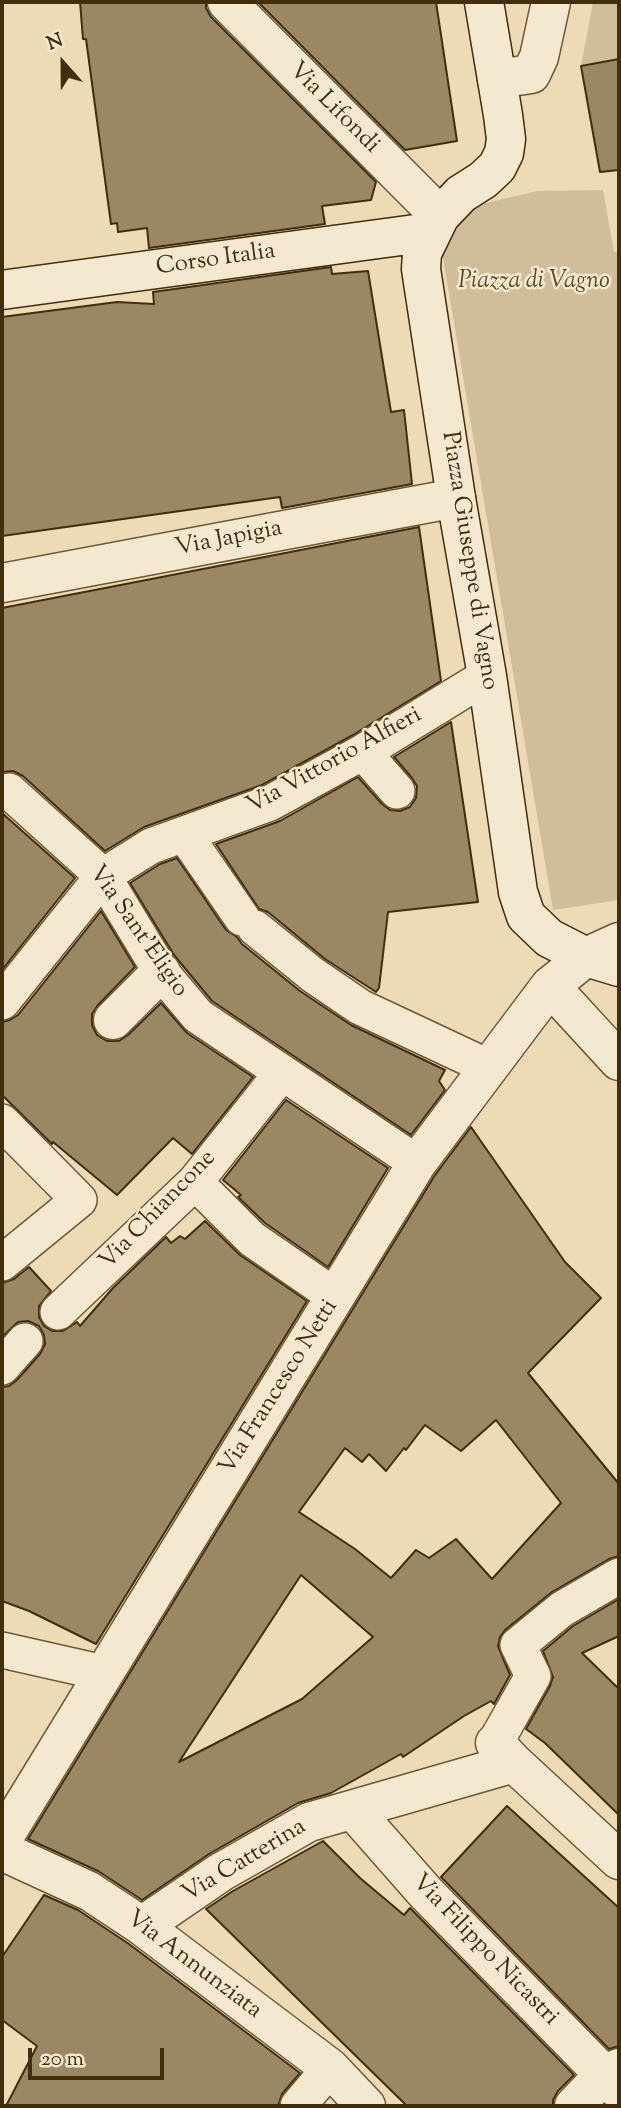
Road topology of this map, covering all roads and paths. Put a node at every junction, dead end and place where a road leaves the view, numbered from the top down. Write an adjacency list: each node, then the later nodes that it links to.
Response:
1 (227, 2): 5 (street, Via Lifondi)
2 (484, 2): 4 (street)
3 (551, 2): 4 (street)
4 (497, 79): 5 (street)
5 (435, 224): 6 (street, Corso Italia); 7 (street, Piazza Giuseppe di Vagno)
6 (2, 290)
7 (456, 498): 8 (street, Via Japigia); 9 (street, Piazza Giuseppe di Vagno)
8 (2, 583)
9 (487, 676): 10 (street, Via Vittorio Alfieri); 15 (street, Piazza Giuseppe di Vagno)
10 (363, 752): 11 (street); 13 (street, Via Vittorio Alfieri)
11 (397, 791)
12 (2, 793): 14 (street, Via Sant'Eligio)
13 (185, 835): 14 (street, Via Vittorio Alfieri); 21 (street)
14 (103, 876): 16 (street, Via Sant'Eligio); 18 (street, Via Vittorio Alfieri)
15 (608, 955): 17 (street, Via Francesco Netti)
16 (161, 972): 19 (street); 22 (street, Via Sant'Eligio)
17 (550, 986): 20 (street); 21 (street, Via Francesco Netti)
18 (2, 1002)
19 (113, 1020)
20 (619, 1061)
21 (488, 1067): 24 (street, Via Francesco Netti)
22 (281, 1073): 24 (street, Via Sant'Eligio); 25 (street, Via Chiancone)
23 (2, 1122): 26 (street)
24 (417, 1163): 27 (street, Via Francesco Netti)
25 (195, 1182): 27 (street); 28 (street, Via Chiancone)
26 (2, 1263)
27 (337, 1297): 33 (street, Via Francesco Netti)
28 (58, 1312)
29 (25, 1342): 30 (street)
30 (2, 1367)
31 (619, 1576): 34 (street)
32 (2, 1650): 33 (street)
33 (104, 1673): 36 (street, Via Francesco Netti)
34 (504, 1753): 35 (street, Via Catterina); 38 (street)
35 (353, 1810): 39 (street, Via Catterina); 41 (street, Via Filippo Nicastri)
36 (2, 1840)
37 (2, 1851): 39 (street, Via Annunziata)
38 (619, 1860)
39 (142, 1926): 40 (street, Via Annunziata)
40 (330, 2068): 42 (street); 43 (street, Via Annunziata)
41 (614, 2077): 44 (street)
42 (298, 2106)
43 (366, 2106)
44 (574, 2106)

